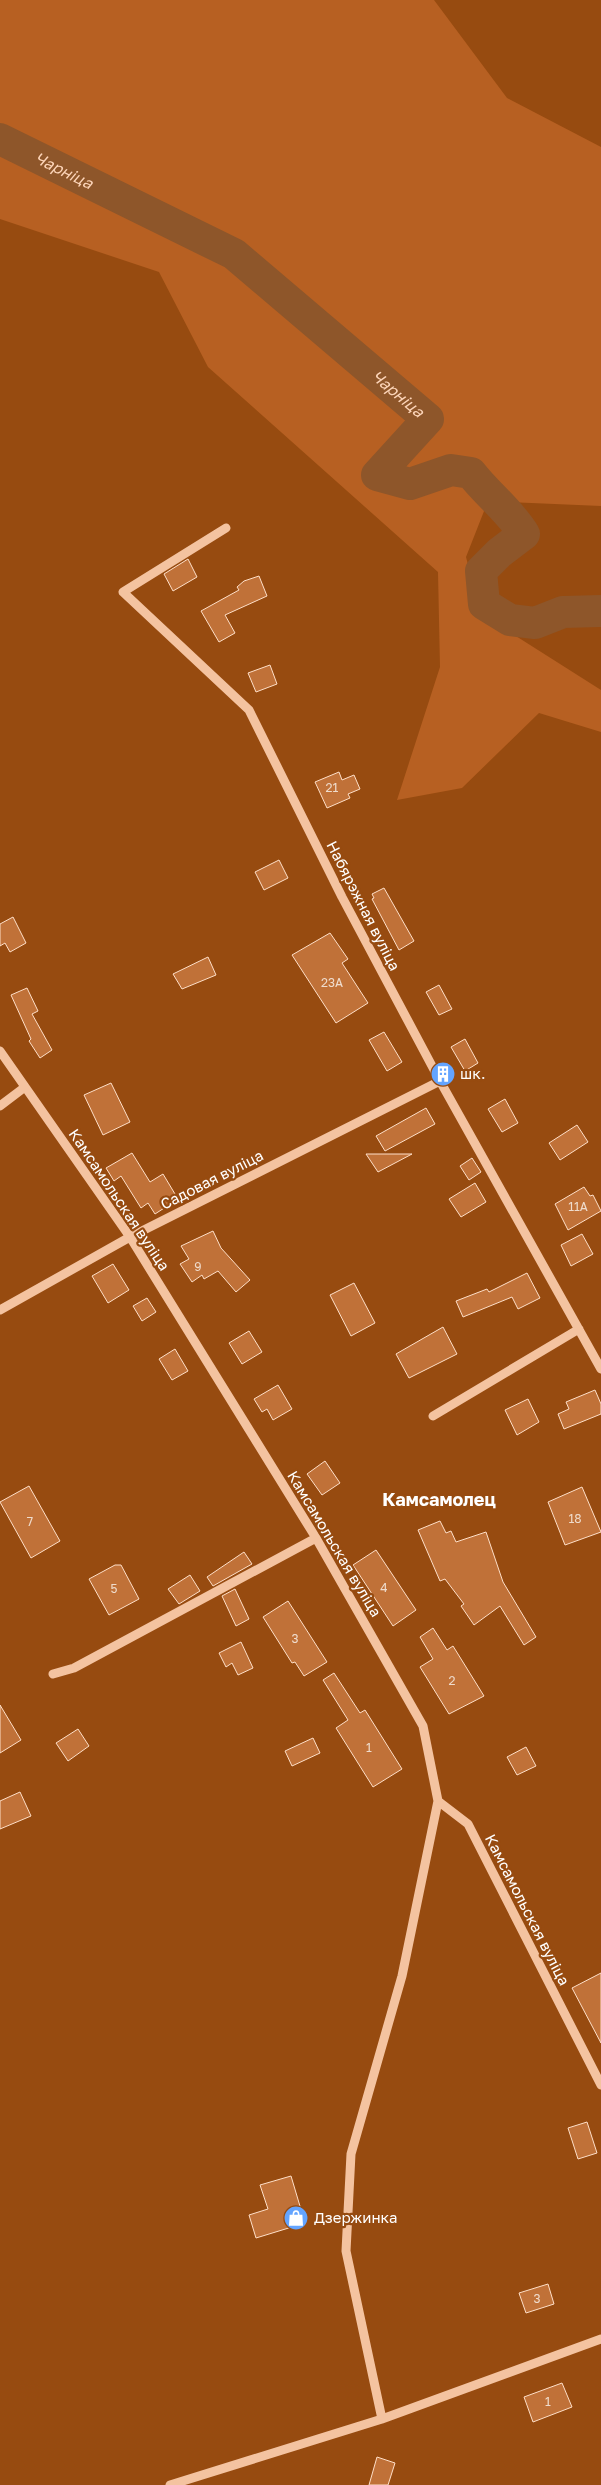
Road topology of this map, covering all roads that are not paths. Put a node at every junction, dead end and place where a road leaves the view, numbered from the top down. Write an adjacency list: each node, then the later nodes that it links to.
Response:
1 (226, 528): 3 (street, Набярэжная вуліца)
2 (0, 1051): 4 (street, Камсамольская вуліца)
3 (440, 1081): 6 (street, Садовая вуліца); 8 (street, Набярэжная вуліца)
4 (25, 1086): 5 (street); 6 (street, Камсамольская вуліца)
5 (0, 1106)
6 (130, 1237): 7 (street, Садовая вуліца); 11 (street, Камсамольская вуліца)
7 (0, 1310)
8 (579, 1330): 9 (street, Набярэжная вуліца); 10 (street)
9 (601, 1369)
10 (433, 1416)
11 (316, 1538): 12 (street); 13 (street, Камсамольская вуліца)
12 (53, 1674)
13 (438, 1801): 14 (street, Камсамольская вуліца); 16 (street)
14 (601, 2084)
15 (601, 2339): 16 (street)
16 (382, 2419): 17 (street)
17 (170, 2485)

